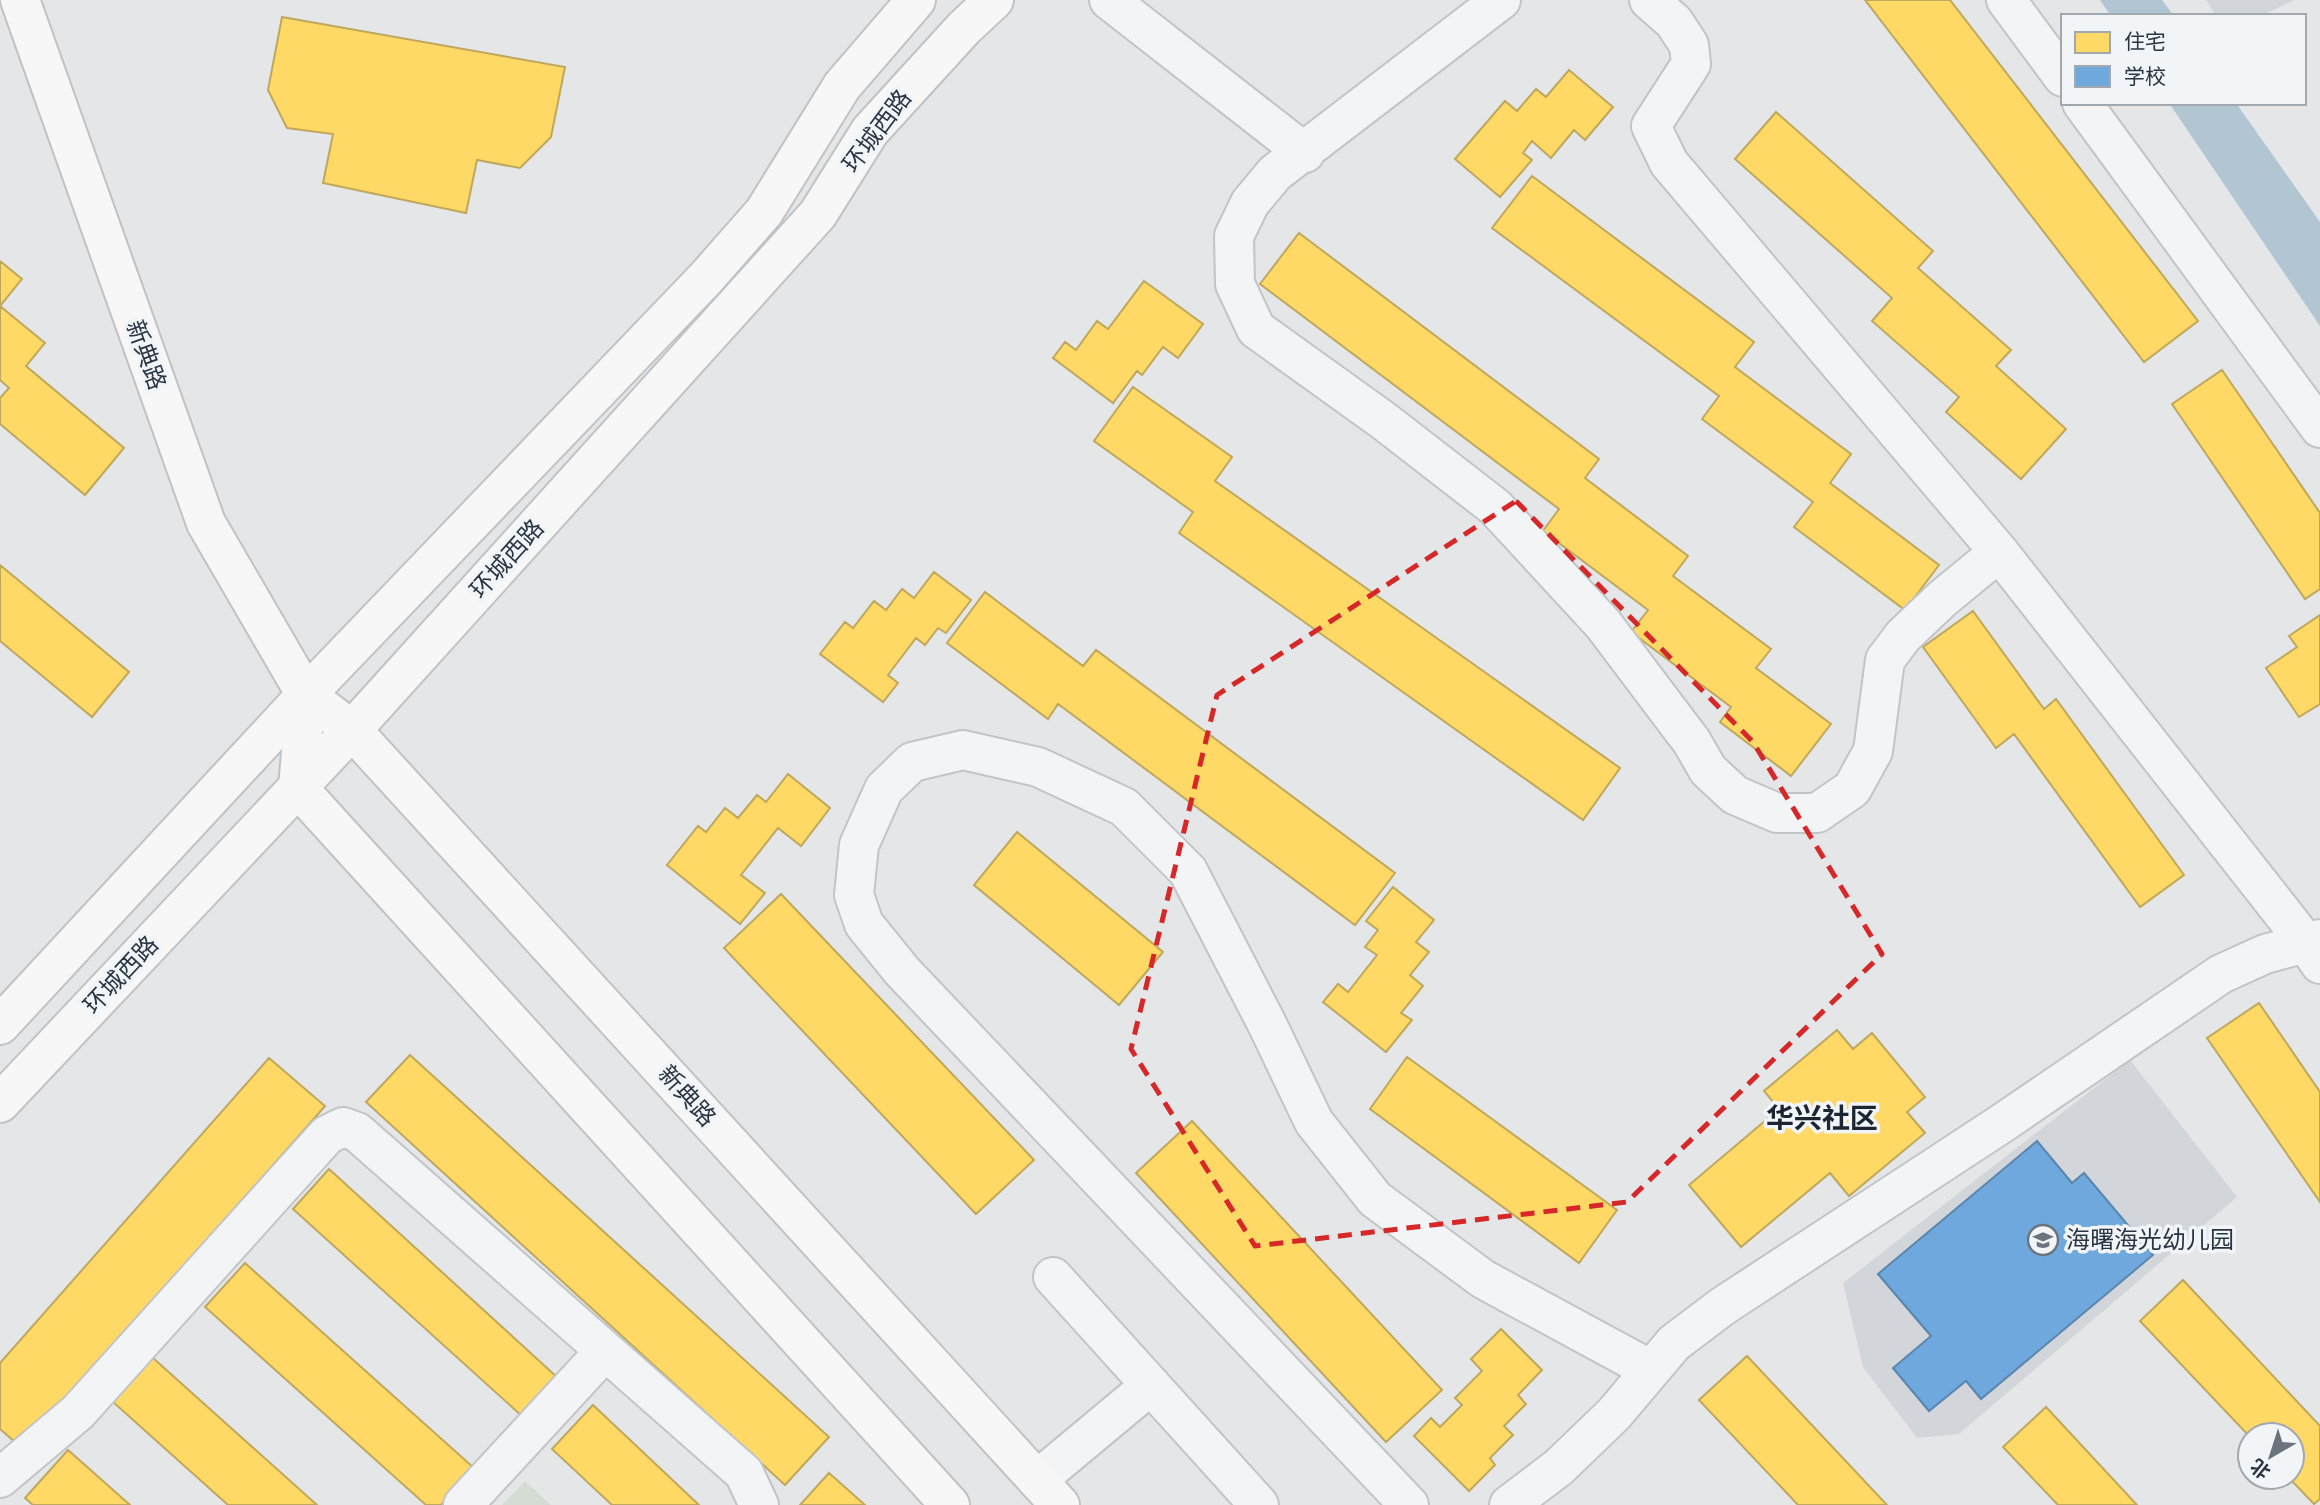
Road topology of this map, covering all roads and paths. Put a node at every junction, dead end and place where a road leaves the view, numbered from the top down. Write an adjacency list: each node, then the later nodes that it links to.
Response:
1 (20, 0): 13 (main road, 新典路)
2 (916, 0): 13 (main road, 环城西路)
3 (994, 0): 14 (main road, 环城西路)
4 (1109, 0): 10 (lane)
5 (1501, 0): 10 (lane)
6 (1649, 0): 12 (lane)
7 (2006, 0): 8 (lane)
8 (2061, 74)
9 (2083, 105): 11 (lane)
10 (1305, 153): 12 (lane)
11 (2320, 428)
12 (1998, 552): 16 (lane)
13 (306, 695): 14 (main road, 新典路); 15 (main road); 17 (main road, 环城西路)
14 (352, 730): 15 (main road, 环城西路); 24 (main road, 新典路)
15 (298, 788): 18 (main road, 环城西路); 27 (main road)
16 (2315, 949): 21 (lane)
17 (0, 1025)
18 (0, 1103)
19 (1054, 1277): 22 (lane)
20 (605, 1351): 23 (lane); 25 (lane); 26 (lane)
21 (1651, 1370): 29 (lane); 30 (lane)
22 (1151, 1385): 24 (lane); 28 (lane)
23 (0, 1478)
24 (1048, 1492)
25 (463, 1505)
26 (759, 1505)
27 (950, 1505)
28 (1259, 1505)
29 (1409, 1505)
30 (1509, 1505)

